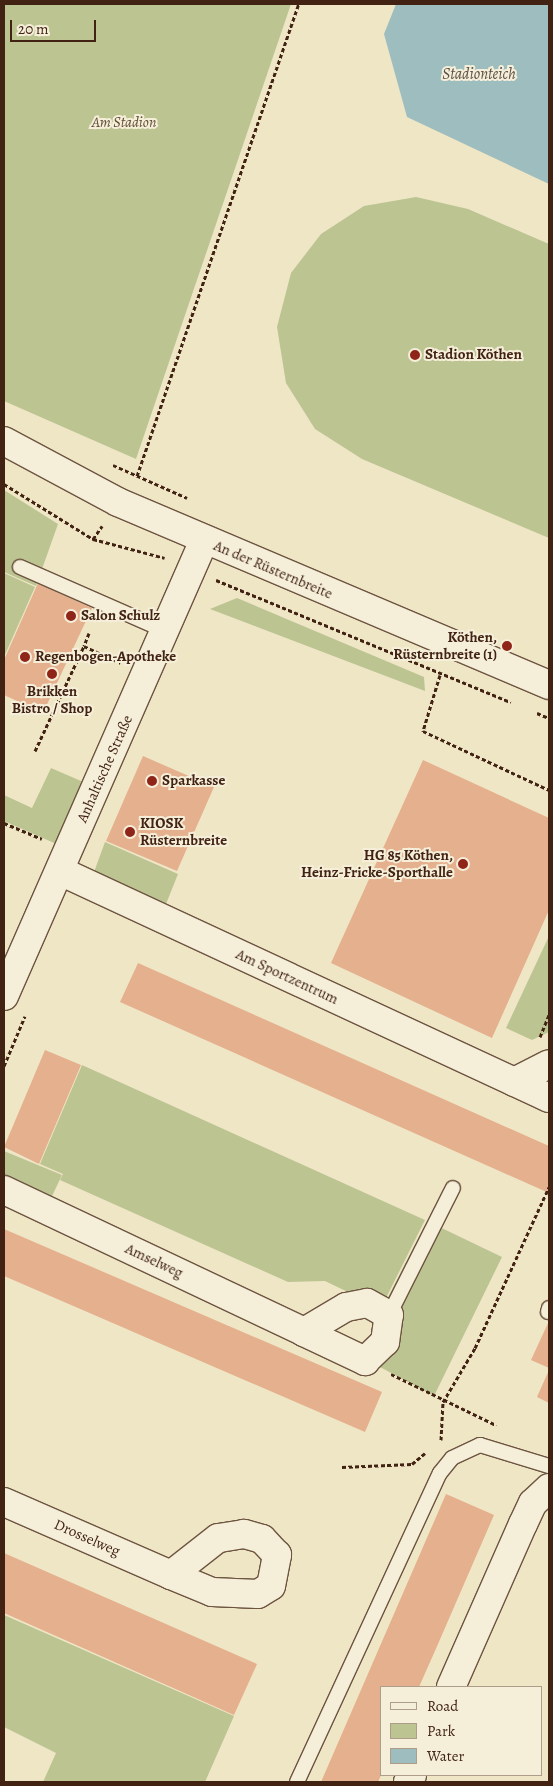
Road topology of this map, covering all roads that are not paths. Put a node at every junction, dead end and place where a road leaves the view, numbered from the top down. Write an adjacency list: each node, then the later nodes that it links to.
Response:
1 (4, 441): 2 (street, An der Rüsternbreite)
2 (204, 541): 4 (street, Anhaltische Straße); 5 (street, An der Rüsternbreite)
3 (20, 567): 4 (lane)
4 (166, 631): 6 (street, Anhaltische Straße)
5 (549, 685)
6 (60, 871): 7 (street, Anhaltische Straße); 9 (street, Am Sportzentrum)
7 (4, 996)
8 (549, 1064): 9 (street)
9 (514, 1082): 10 (street, Am Sportzentrum)
10 (549, 1098)
11 (453, 1188): 13 (lane)
12 (4, 1190): 14 (street, Amselweg)
13 (389, 1315): 14 (street); 14 (street, Amselweg)
14 (304, 1332)
15 (549, 1466): 20 (lane)
16 (549, 1488): 19 (street)
17 (4, 1502): 18 (street, Drosselweg)
18 (171, 1575)
19 (451, 1686)
20 (297, 1782)

